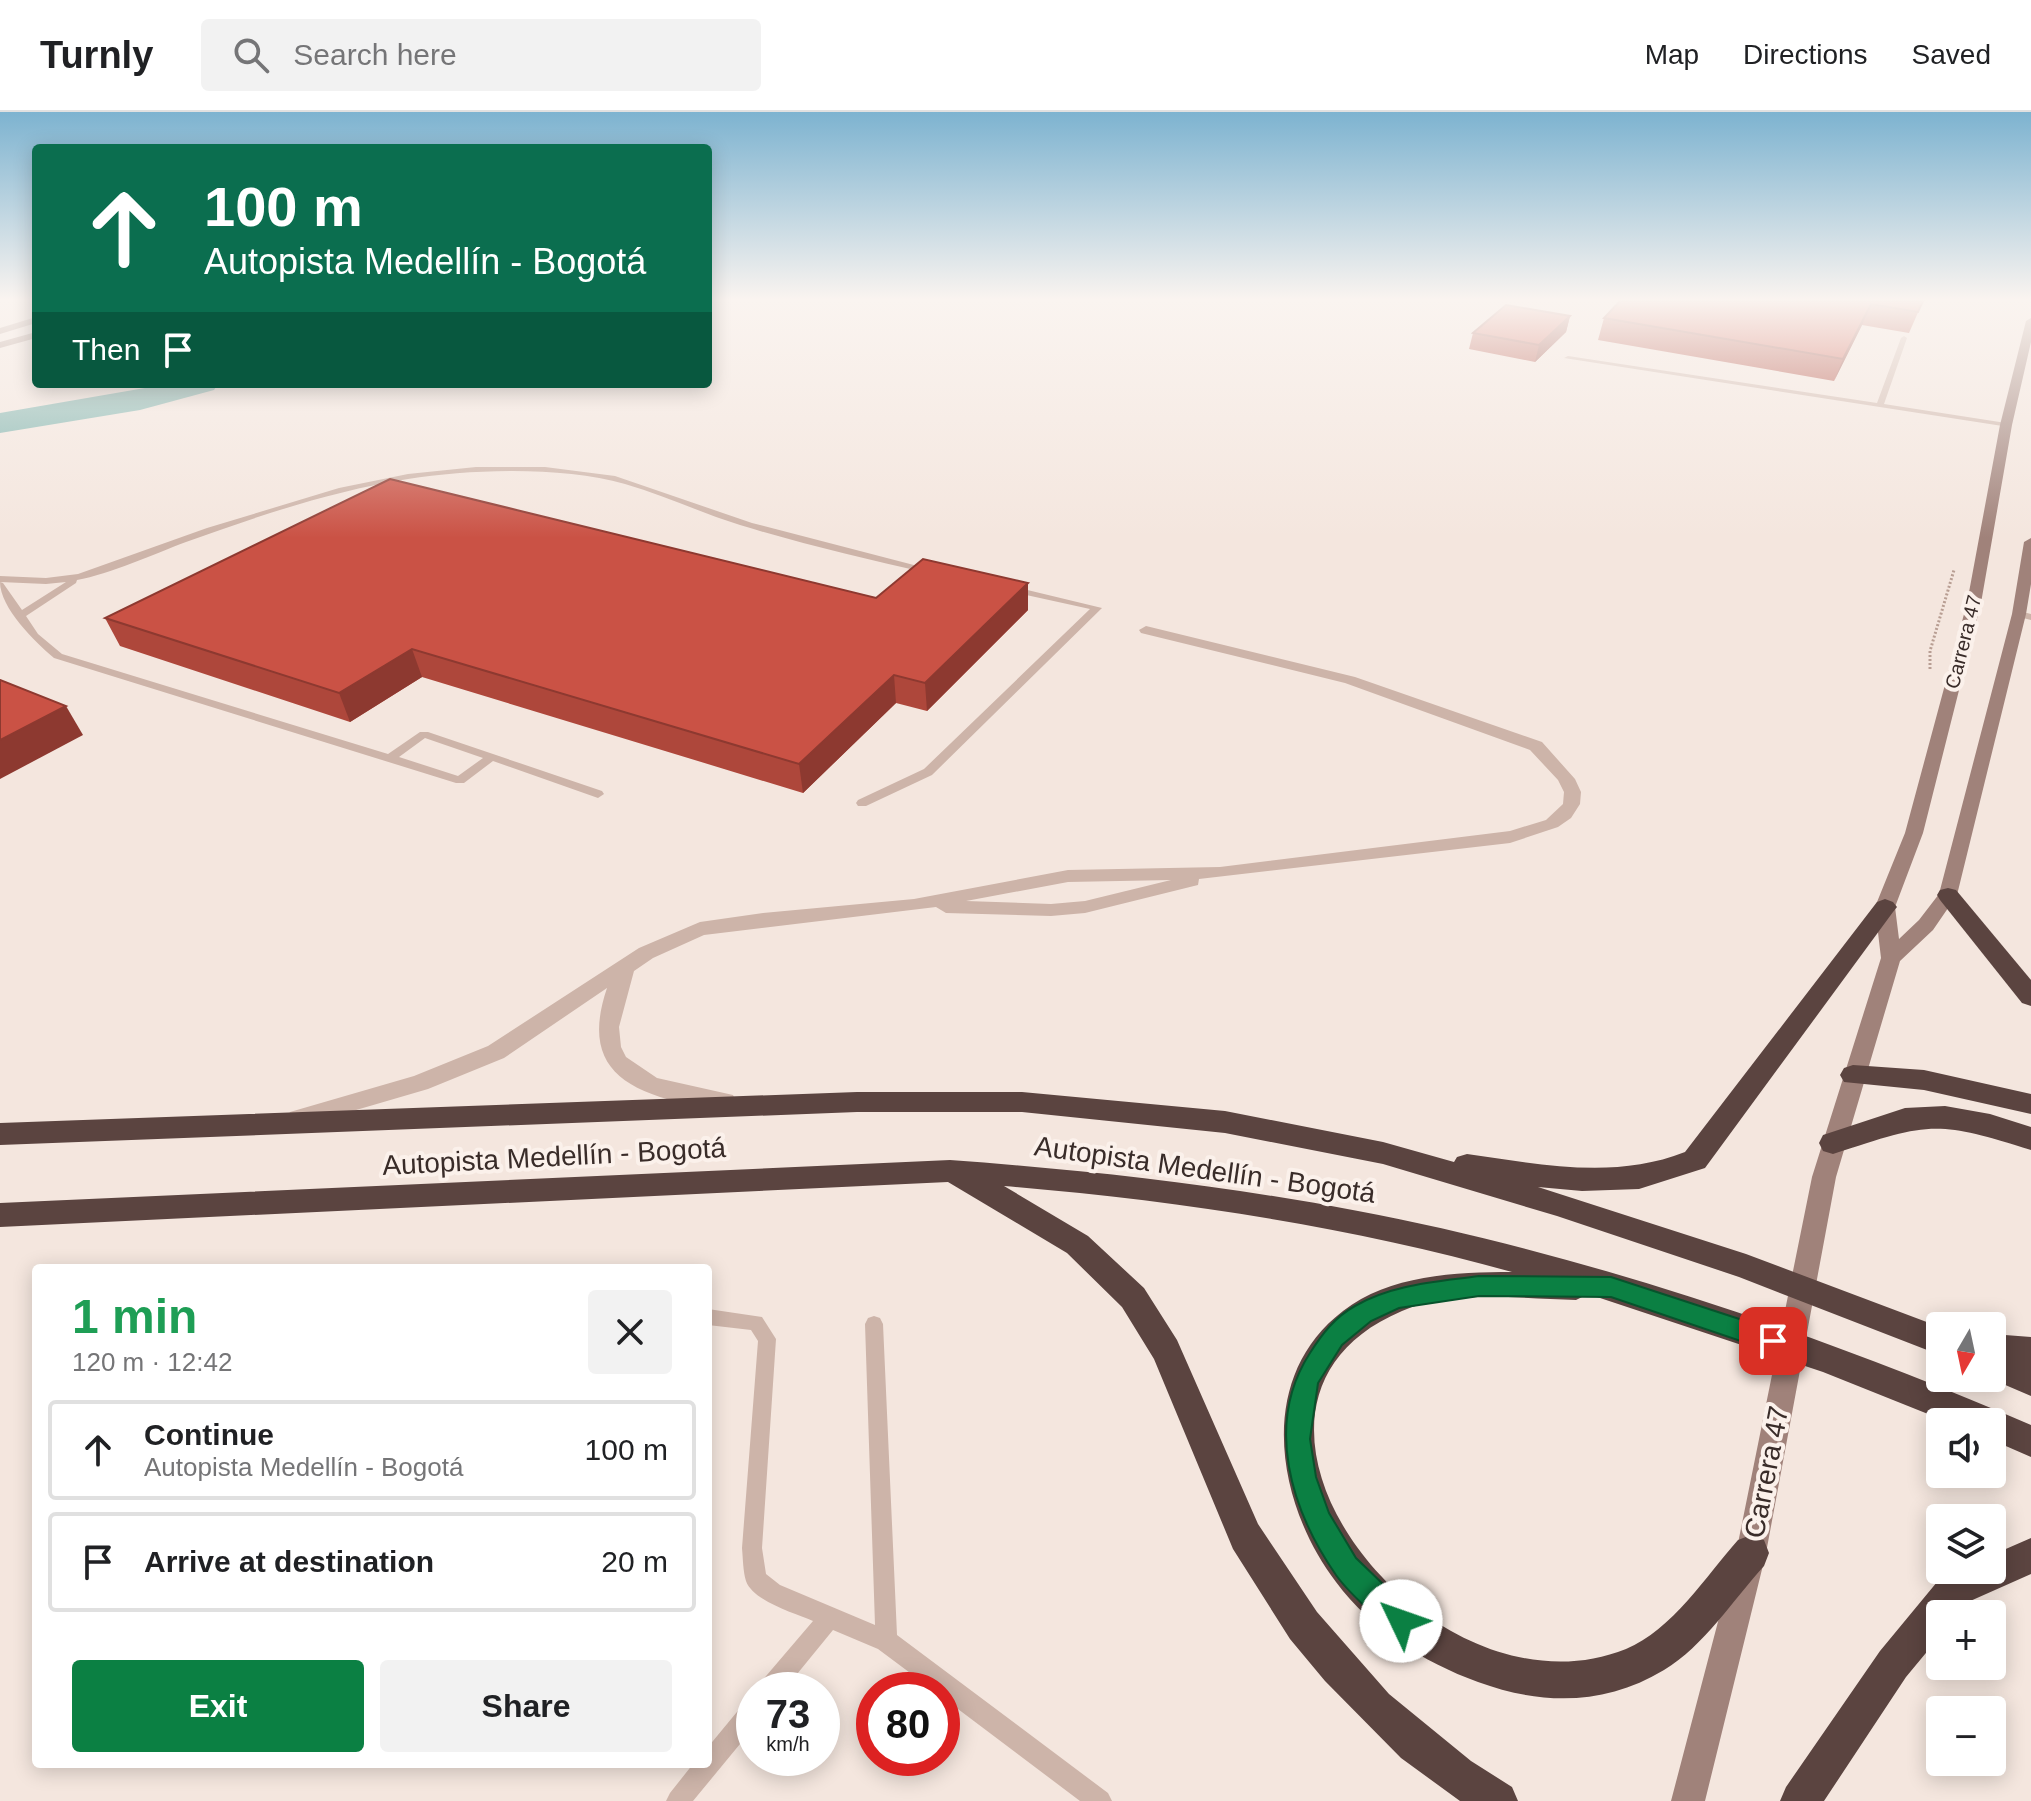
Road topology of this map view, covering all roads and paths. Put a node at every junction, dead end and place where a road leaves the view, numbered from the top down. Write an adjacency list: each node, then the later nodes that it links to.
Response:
1 (1706, 380): 4 (lane)
2 (1889, 380): 5 (lane)
3 (2017, 380): 6 (street, Carrera 47)
4 (1777, 391): 5 (lane); 6 (lane)
5 (1880, 405): 6 (lane)
6 (2005, 430): 22 (street, Carrera 47)
7 (2031, 542): 12 (street, Carrera 47)
8 (942, 573): 9 (lane)
9 (80, 577): 10 (lane); 13 (lane)
10 (0, 582): 13 (lane)
11 (1004, 587): 18 (lane)
12 (2025, 615): 20 (street, Carrera 47)
13 (20, 616): 16 (lane)
14 (1146, 630): 19 (street)
15 (492, 757): 16 (lane); 16 (lane); 17 (lane)
16 (389, 759)
17 (598, 794)
18 (862, 803)
19 (1220, 873): 21 (street); 21 (street)
20 (1948, 895): 23 (street, Carrera 47); 25 (highway)
21 (914, 905): 24 (street)
22 (1885, 907): 23 (street, Carrera 47); 33 (highway)
23 (1891, 958): 26 (street, Carrera 47)
24 (625, 967): 28 (street); 29 (street)
25 (2026, 986)
26 (1853, 1075): 27 (highway); 32 (street, Carrera 47)
27 (2031, 1104)
28 (760, 1106): 29 (highway, Autopista Medellín - Bogotá); 33 (highway, Autopista Medellín - Bogotá)
29 (275, 1125): 30 (highway, Autopista Medellín - Bogotá)
30 (0, 1134)
31 (2031, 1139): 32 (highway)
32 (1833, 1143): 47 (street, Carrera 47)
33 (1383, 1153): 39 (highway, Autopista Medellín - Bogotá)
34 (950, 1171): 35 (highway, Autopista Medellín - Bogotá); 36 (highway, Autopista Medellín - Bogotá); 57 (highway)
35 (0, 1215)
36 (1611, 1287): 44 (highway, Autopista Medellín - Bogotá); 47 (highway)
37 (712, 1318): 49 (lane)
38 (874, 1324): 50 (lane)
39 (1926, 1336)
40 (2006, 1349): 41 (highway)
41 (2031, 1351)
42 (2006, 1370): 43 (highway)
43 (2031, 1381)
44 (1952, 1408)
45 (2006, 1430): 46 (highway, Autopista Medellín - Bogotá)
46 (2031, 1441)
47 (1751, 1553): 58 (street, Carrera 47)
48 (2031, 1556): 59 (highway)
49 (830, 1617): 50 (lane); 51 (lane)
50 (886, 1641): 56 (lane)
51 (784, 1672)
52 (736, 1731): 53 (lane)
53 (712, 1760)
54 (705, 1768): 55 (lane)
55 (678, 1801)
56 (1100, 1801)
57 (1498, 1801)
58 (1688, 1801)
59 (1800, 1801)

